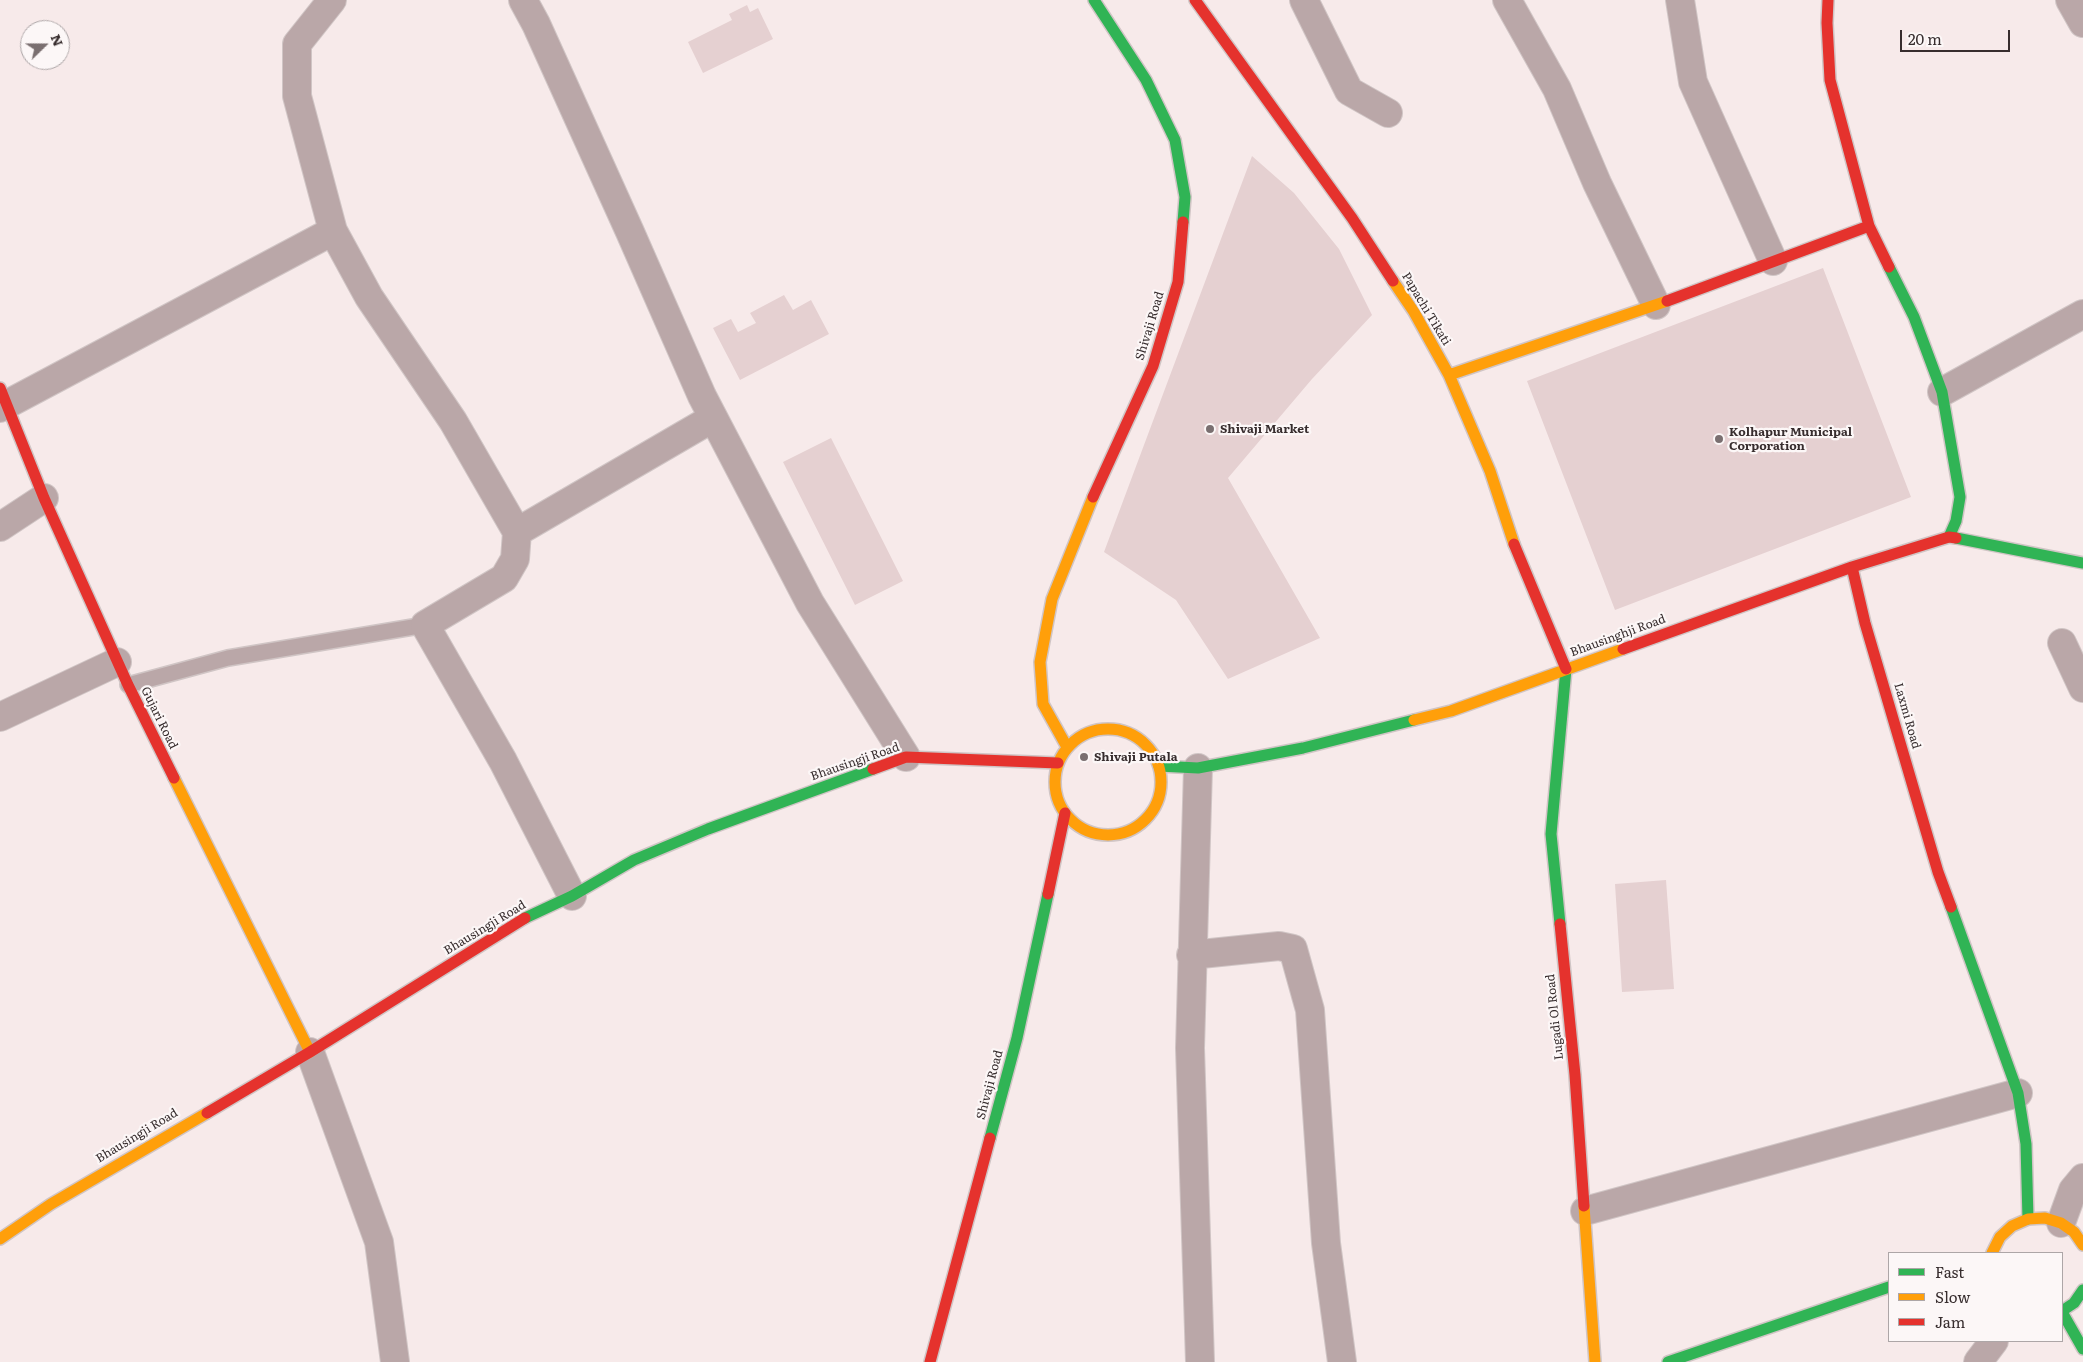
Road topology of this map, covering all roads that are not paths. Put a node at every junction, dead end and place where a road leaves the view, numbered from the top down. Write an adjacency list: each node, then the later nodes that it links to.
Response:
1 (332, 0): 14 (street)
2 (523, 0): 21 (street)
3 (1094, 0): 34 (main road, Shivaji Road)
4 (1195, 0): 18 (main road, Papachi Tikati)
5 (1304, 0): 12 (street)
6 (1507, 0): 16 (street)
7 (1680, 0): 15 (street)
8 (1813, 0): 10 (street)
9 (2070, 0): 11 (street)
10 (1827, 12): 13 (main road)
11 (2083, 23)
12 (1388, 113)
13 (1869, 226): 15 (main road); 19 (main road)
14 (333, 231): 20 (street); 24 (street)
15 (1773, 261): 16 (main road)
16 (1656, 305): 18 (main road)
17 (2083, 314): 19 (street)
18 (1449, 375): 30 (main road, Papachi Tikati)
19 (1942, 392): 25 (main road)
20 (2, 401): 22 (main road, Gujari Road)
21 (713, 418): 24 (street); 35 (street)
22 (44, 498): 23 (street); 31 (main road, Gujari Road)
23 (0, 527)
24 (517, 532): 28 (street)
25 (1949, 538): 26 (main road, Bhausinghji Road); 27 (main road, Bhausinghji Road)
26 (2083, 564)
27 (1852, 566): 30 (main road, Bhausinghji Road); 43 (main road, Laxmi Road)
28 (425, 624): 31 (lane); 40 (street)
29 (2062, 643): 32 (street)
30 (1566, 669): 38 (main road, Bhausinghji Road); 45 (main road, Lugadi Ol Road)
31 (123, 673): 33 (street); 42 (main road, Gujari Road)
32 (2083, 688)
33 (0, 717)
34 (1067, 747): 36 (main road); 37 (main road)
35 (906, 758): 36 (main road, Bhausingji Road); 40 (main road, Bhausingji Road)
36 (1058, 763): 39 (main road)
37 (1158, 766): 38 (main road, Bhausinghji Road); 39 (main road)
38 (1198, 768): 41 (street)
39 (1065, 813): 58 (main road, Shivaji Road)
40 (572, 896): 42 (main road, Bhausingji Road)
41 (1191, 955): 59 (street); 60 (street)
42 (310, 1052): 48 (main road, Bhausingji Road); 57 (street)
43 (2018, 1093): 45 (street); 46 (main road, Laxmi Road)
44 (2083, 1178): 47 (street)
45 (1585, 1211): 61 (main road, Lugadi Ol Road)
46 (2028, 1219): 47 (main road); 50 (main road)
47 (2061, 1223): 49 (main road)
48 (0, 1239)
49 (2083, 1245)
50 (1992, 1252)
51 (1888, 1287): 62 (main road)
52 (2083, 1290): 53 (main road)
53 (2063, 1311)
54 (2063, 1314): 56 (main road)
55 (1993, 1342): 63 (street)
56 (2083, 1349)
57 (395, 1362)
58 (930, 1362)
59 (1200, 1362)
60 (1342, 1362)
61 (1595, 1362)
62 (1668, 1362)
63 (1978, 1362)

